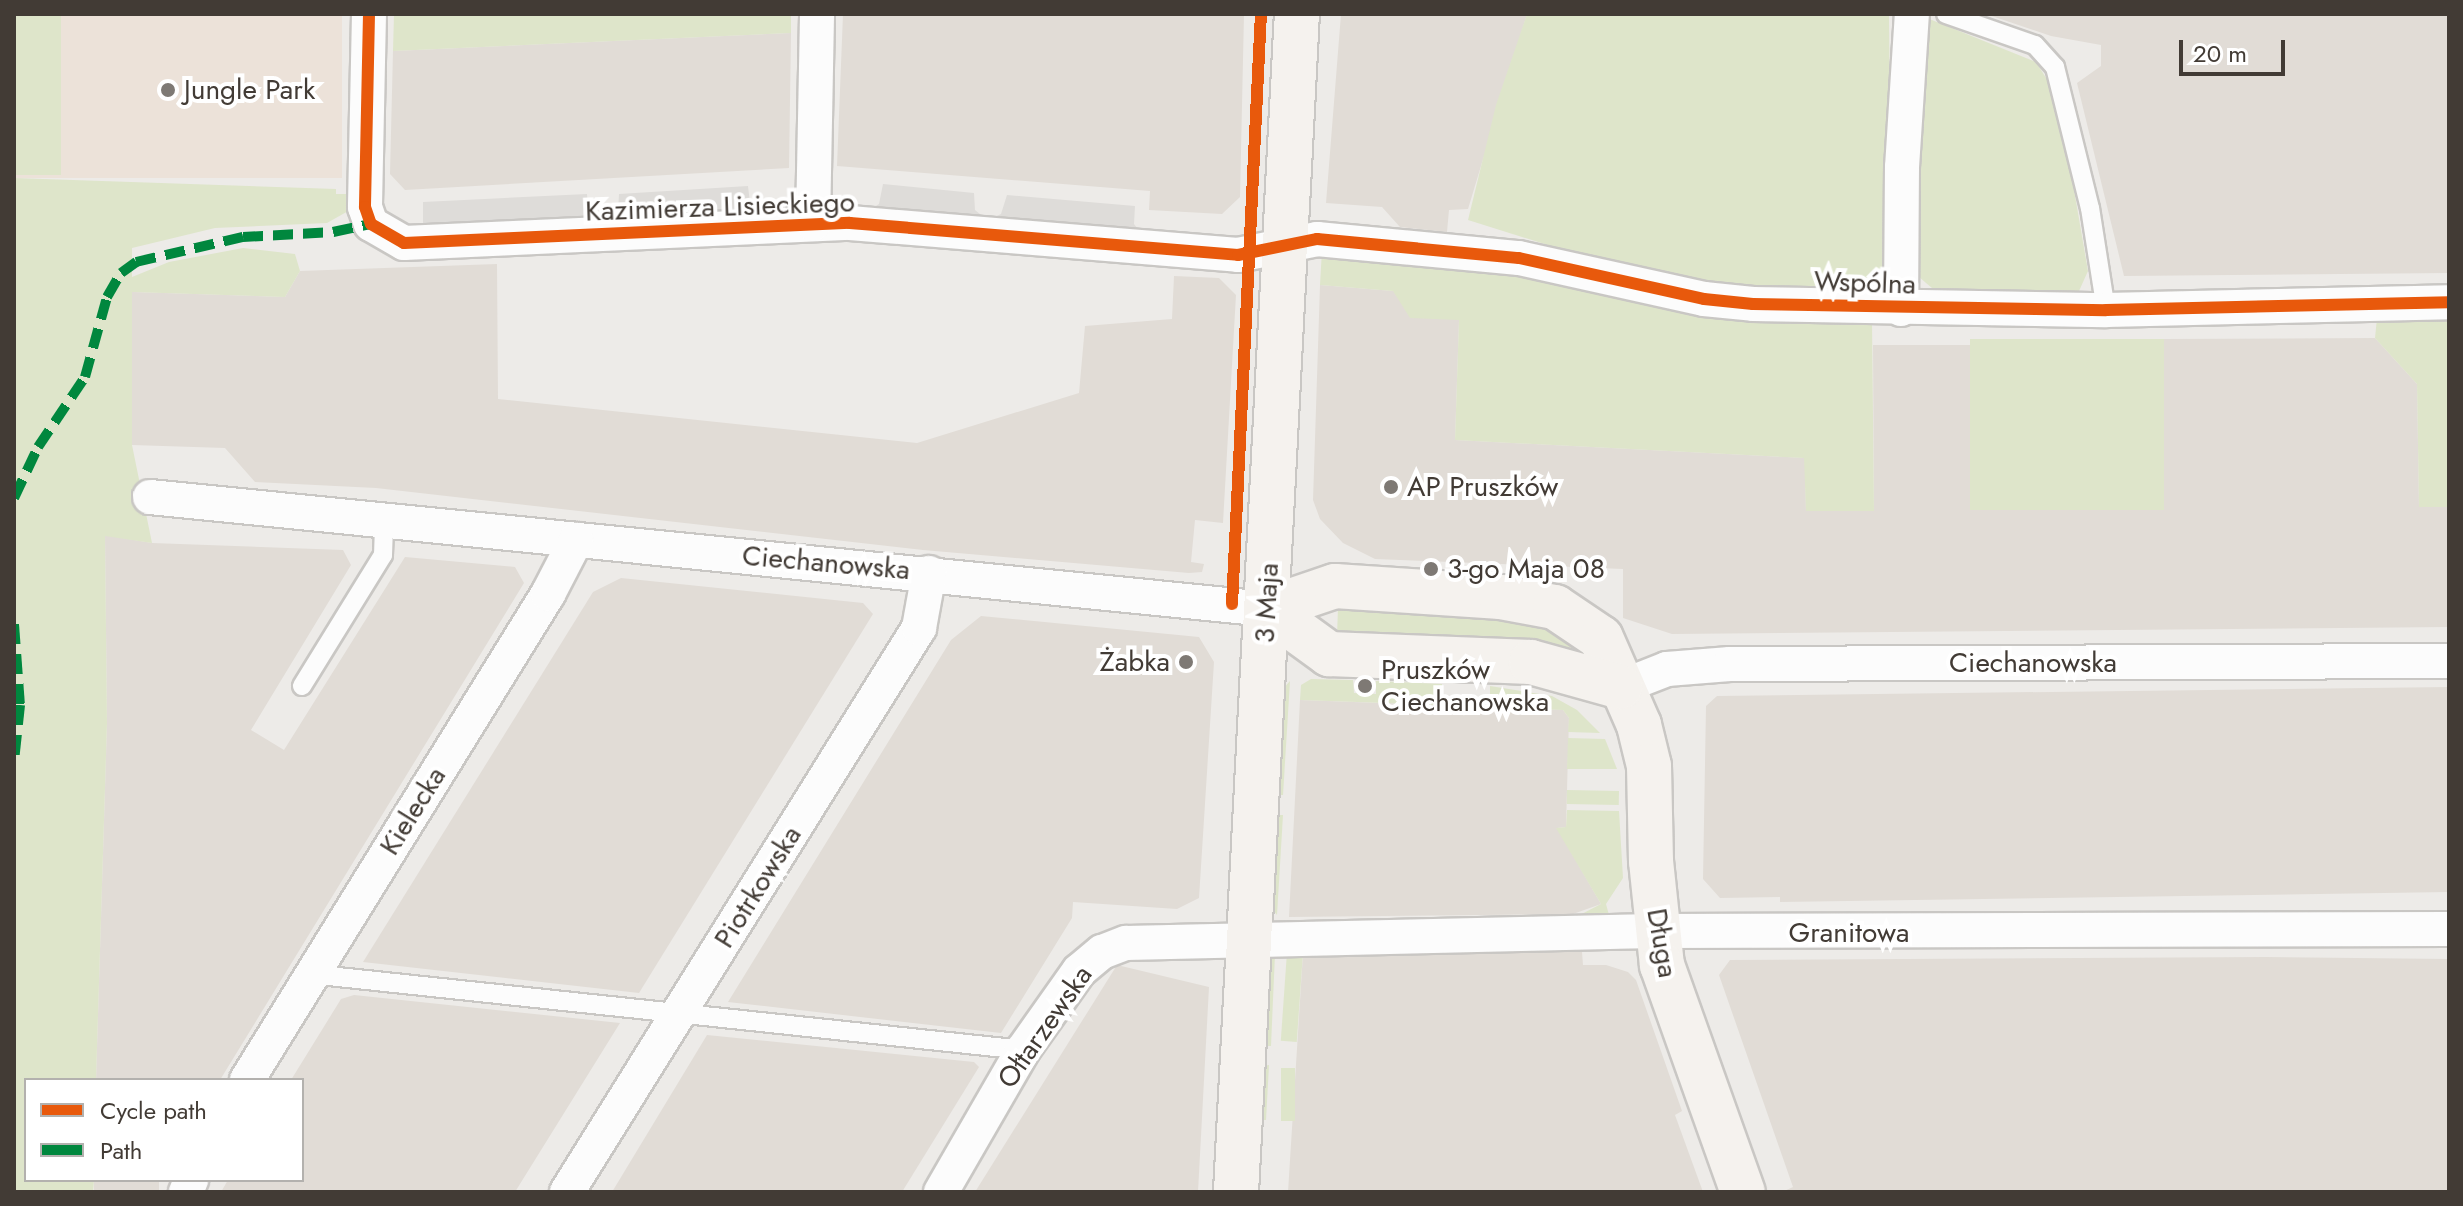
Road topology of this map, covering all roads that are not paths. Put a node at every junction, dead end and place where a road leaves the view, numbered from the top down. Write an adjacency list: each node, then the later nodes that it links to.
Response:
1 (369, 14): 6 (street, Kazimierza Lisieckiego)
2 (817, 14): 6 (street)
3 (1297, 14): 7 (street, 3 Maja)
4 (1912, 14): 9 (street)
5 (1946, 14): 10 (lane)
6 (813, 224): 7 (street, Kazimierza Lisieckiego)
7 (1286, 243): 9 (street, Wspólna); 15 (street, 3 Maja)
8 (2449, 302): 10 (street, Wspólna)
9 (1901, 309): 10 (street, Wspólna)
10 (2106, 310)
11 (150, 497): 12 (street, Ciechanowska)
12 (384, 522): 13 (street, Ciechanowska); 17 (lane)
13 (576, 540): 14 (street, Ciechanowska); 22 (street, Kielecka)
14 (929, 573): 15 (street, Ciechanowska); 23 (street, Piotrkowska)
15 (1267, 609): 18 (street, Ciechanowska); 18 (street, Ciechanowska); 21 (street, 3 Maja)
16 (2449, 661): 18 (street, Ciechanowska)
17 (302, 686)
18 (1621, 687): 20 (street, Długa)
19 (2449, 929): 20 (street, Granitowa)
20 (1656, 931): 21 (street, Granitowa); 29 (street, Długa)
21 (1249, 937): 24 (street, Ołtarzewska); 28 (street, 3 Maja)
22 (310, 974): 23 (lane); 25 (street, Kielecka)
23 (680, 1012): 24 (lane); 26 (street, Piotrkowska)
24 (1023, 1050): 27 (street, Ołtarzewska)
25 (248, 1078)
26 (567, 1192)
27 (941, 1192)
28 (1236, 1192)
29 (1743, 1192)

